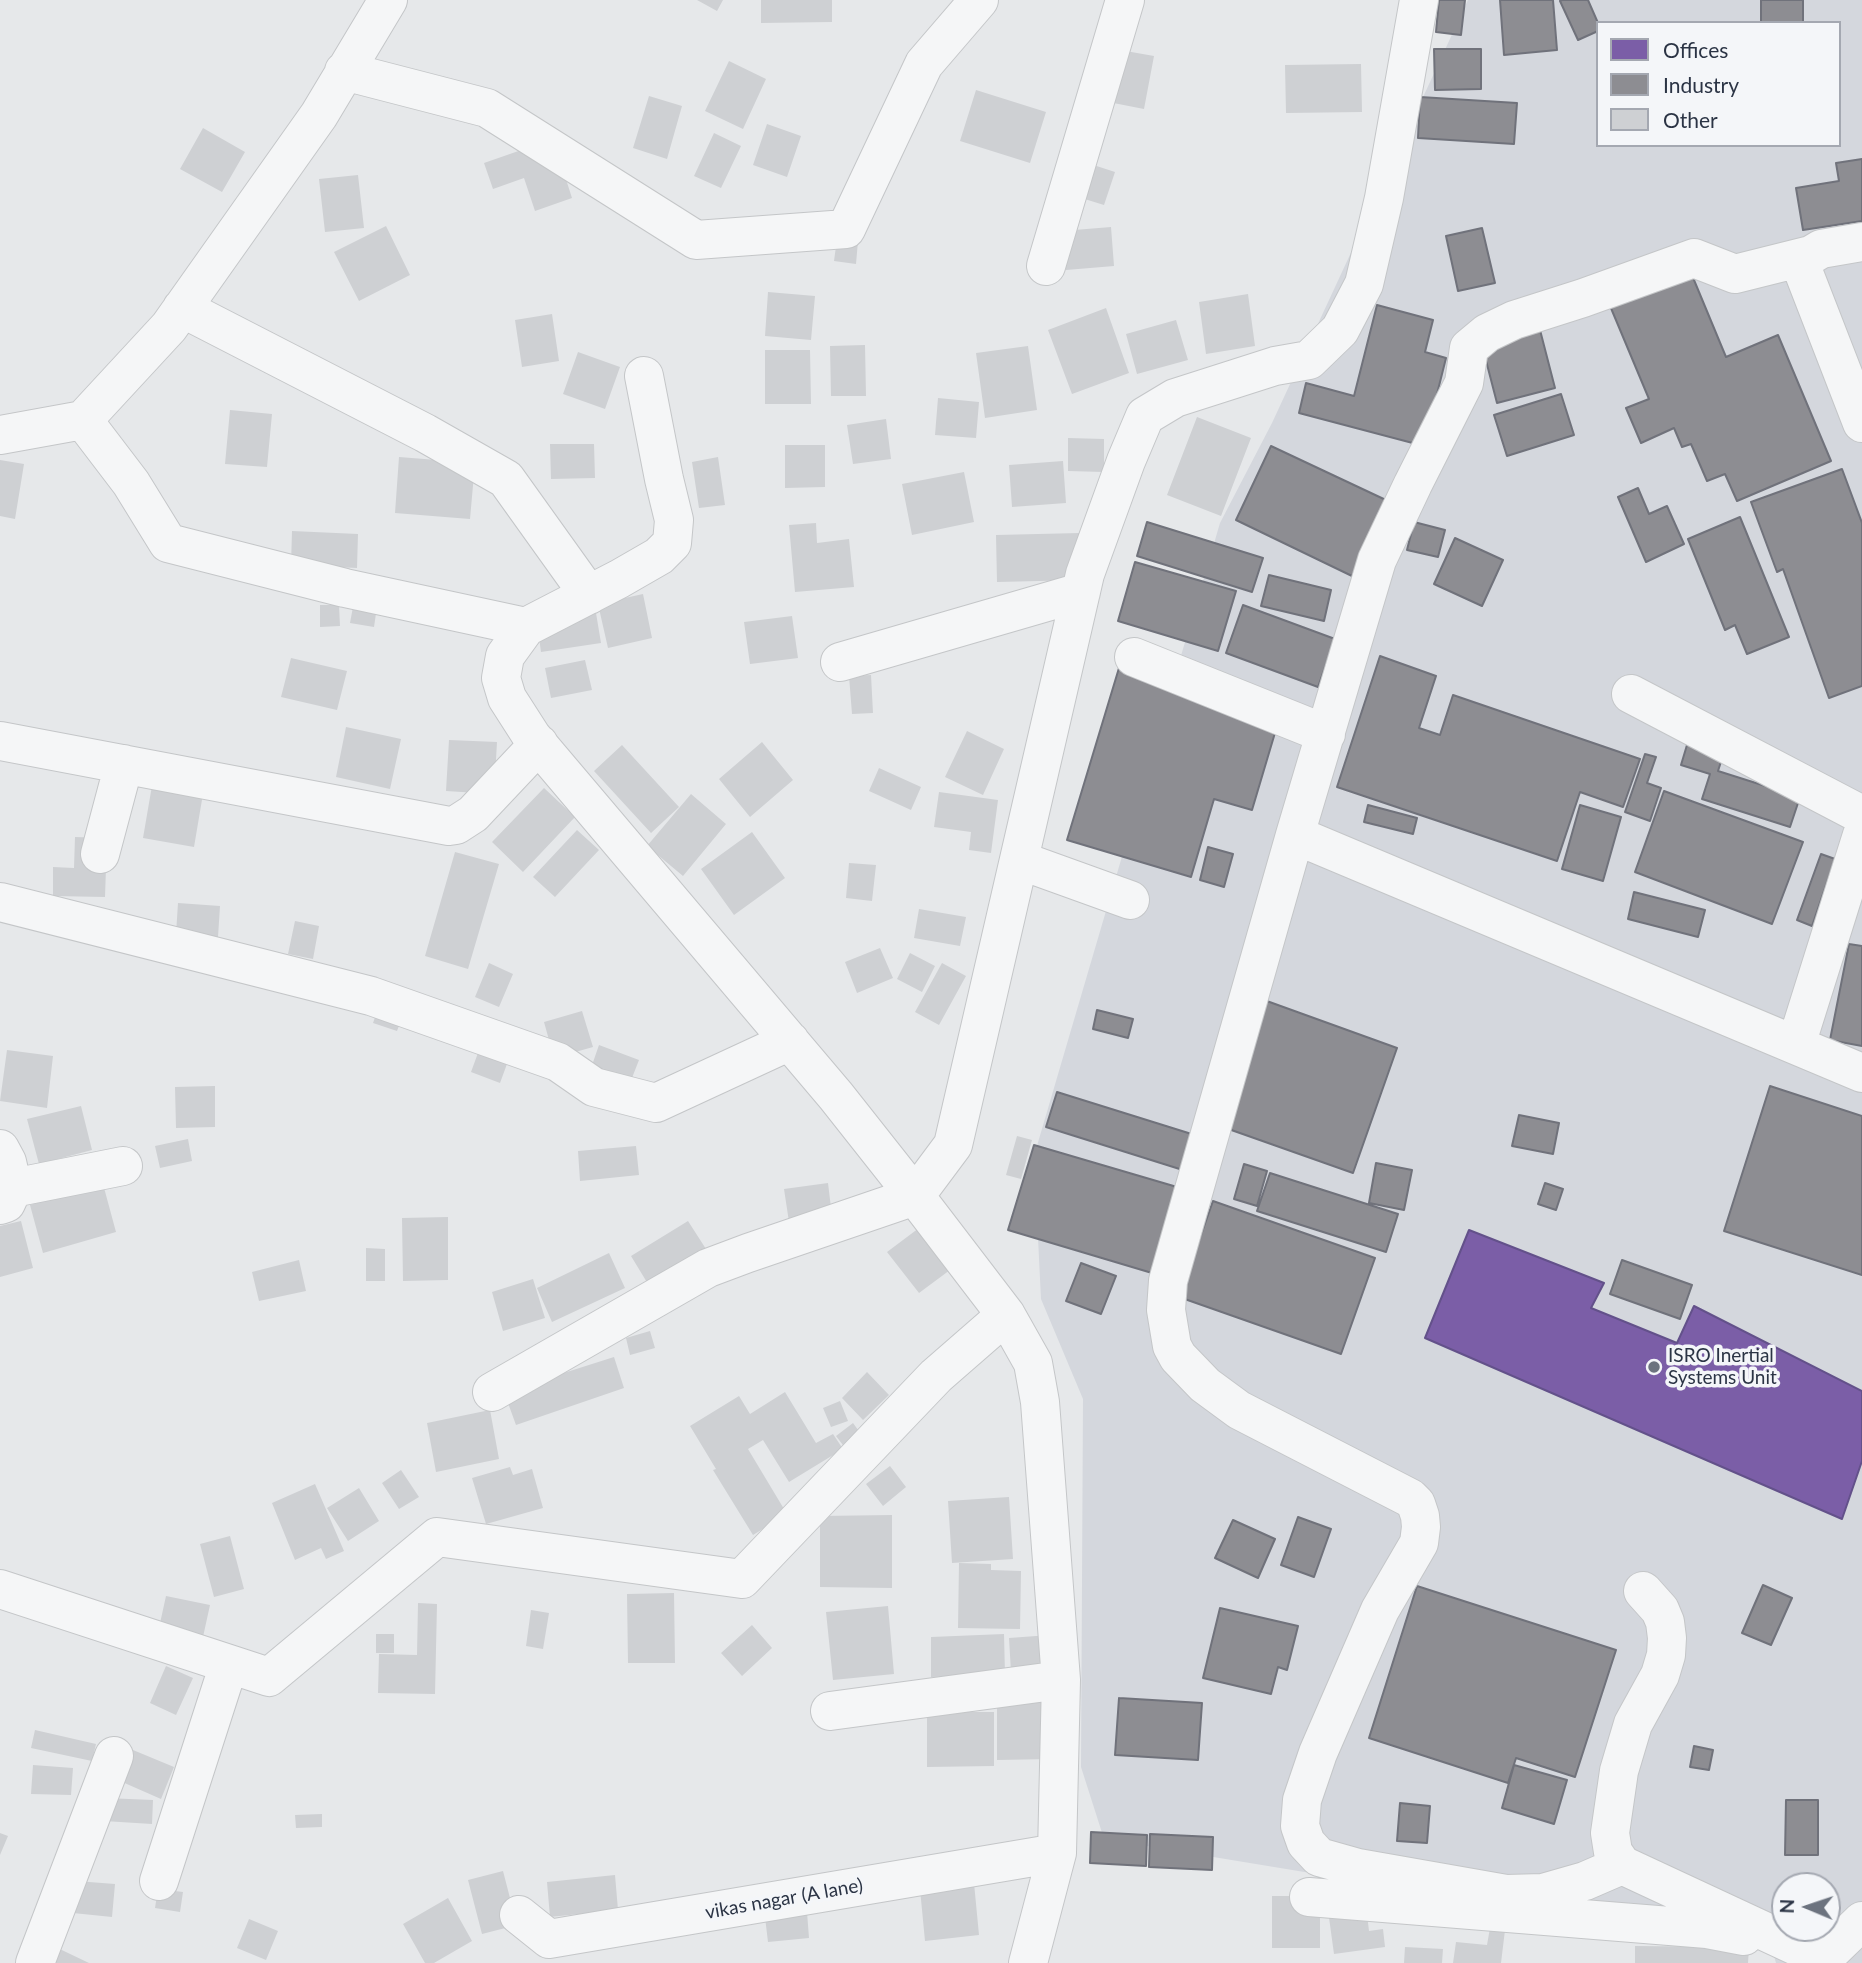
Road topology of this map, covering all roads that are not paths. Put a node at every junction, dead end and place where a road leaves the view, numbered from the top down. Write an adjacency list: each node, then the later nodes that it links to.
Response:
1 (388, 0): 5 (street)
2 (979, 0): 5 (street)
3 (1125, 0): 8 (street)
4 (1419, 0): 14 (street)
5 (344, 71): 9 (street)
6 (1862, 242): 7 (street)
7 (1811, 256): 12 (street); 20 (street)
8 (1046, 266)
9 (182, 308): 11 (street); 15 (street)
10 (644, 376): 15 (street)
11 (83, 420): 13 (street); 16 (street)
12 (1862, 423)
13 (0, 435)
14 (1081, 592): 18 (street); 28 (street)
15 (589, 595): 16 (street)
16 (526, 627): 22 (street)
17 (1134, 657): 20 (street)
18 (840, 662)
19 (1631, 694): 24 (street)
20 (1326, 734): 25 (street)
21 (0, 741): 23 (street)
22 (539, 744): 23 (street); 31 (street)
23 (124, 764): 27 (street)
24 (1862, 815)
25 (1295, 835): 32 (street); 47 (street)
26 (1862, 835): 32 (street)
27 (100, 854)
28 (1019, 860): 29 (street); 36 (street)
29 (1130, 900)
30 (0, 902): 31 (street)
31 (790, 1041): 36 (street)
32 (1796, 1045): 33 (street)
33 (1862, 1073)
34 (0, 1149): 37 (street)
35 (123, 1166): 37 (street)
36 (915, 1196): 38 (street); 39 (street)
37 (7, 1197)
38 (1006, 1315): 42 (street); 43 (street)
39 (492, 1392)
40 (0, 1589): 42 (street)
41 (1643, 1591): 47 (street)
42 (229, 1664): 48 (street)
43 (1061, 1680): 44 (street); 46 (street)
44 (830, 1711)
45 (114, 1756): 54 (street)
46 (1057, 1853): 52 (street, vikas nagar (A lane)); 55 (street)
47 (1622, 1866): 53 (street)
48 (159, 1881)
49 (1309, 1897): 56 (street)
50 (519, 1915): 52 (street, vikas nagar (A lane))
51 (1862, 1921): 53 (street)
52 (557, 1951)
53 (1824, 1961)
54 (35, 1963)
55 (1028, 1963)
56 (1770, 1963)

